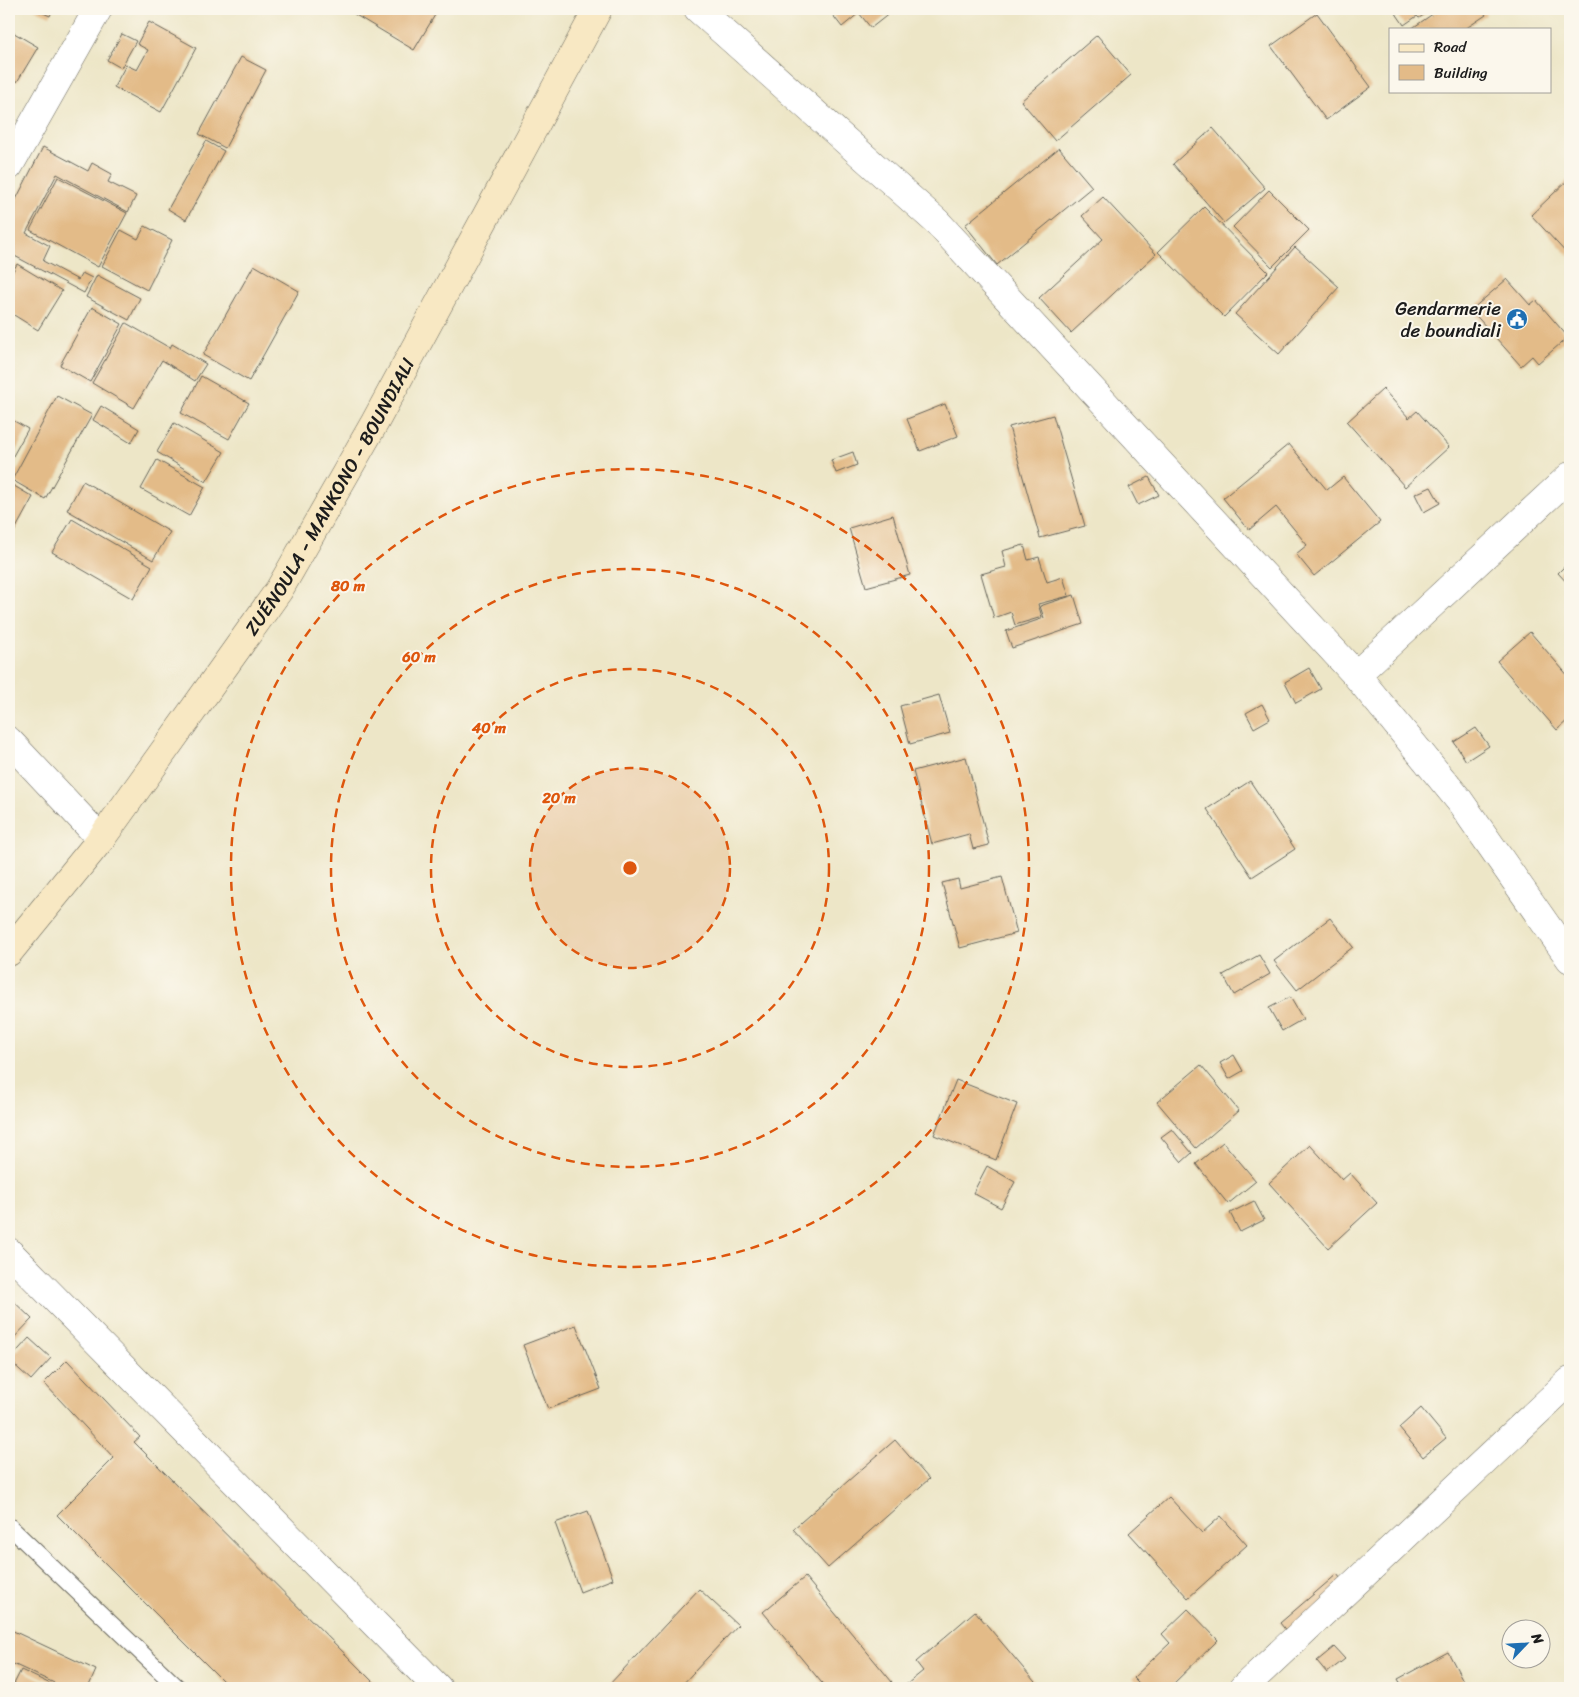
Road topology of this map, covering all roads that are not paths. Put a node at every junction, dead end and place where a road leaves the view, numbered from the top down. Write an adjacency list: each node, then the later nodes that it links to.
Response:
1 (98, 9): 4 (street)
2 (598, 9): 8 (main road, ZUÉNOULA - MANKONO - BOUNDIALI)
3 (698, 9): 6 (street)
4 (9, 166)
5 (1570, 476): 6 (street)
6 (1356, 675): 10 (street)
7 (9, 741): 8 (street)
8 (101, 839): 9 (main road, ZUÉNOULA - MANKONO - BOUNDIALI)
9 (9, 952)
10 (1570, 959)
11 (9, 1252): 15 (street)
12 (1570, 1381): 16 (street)
13 (9, 1526): 14 (lane)
14 (178, 1688)
15 (438, 1688)
16 (1243, 1688)

